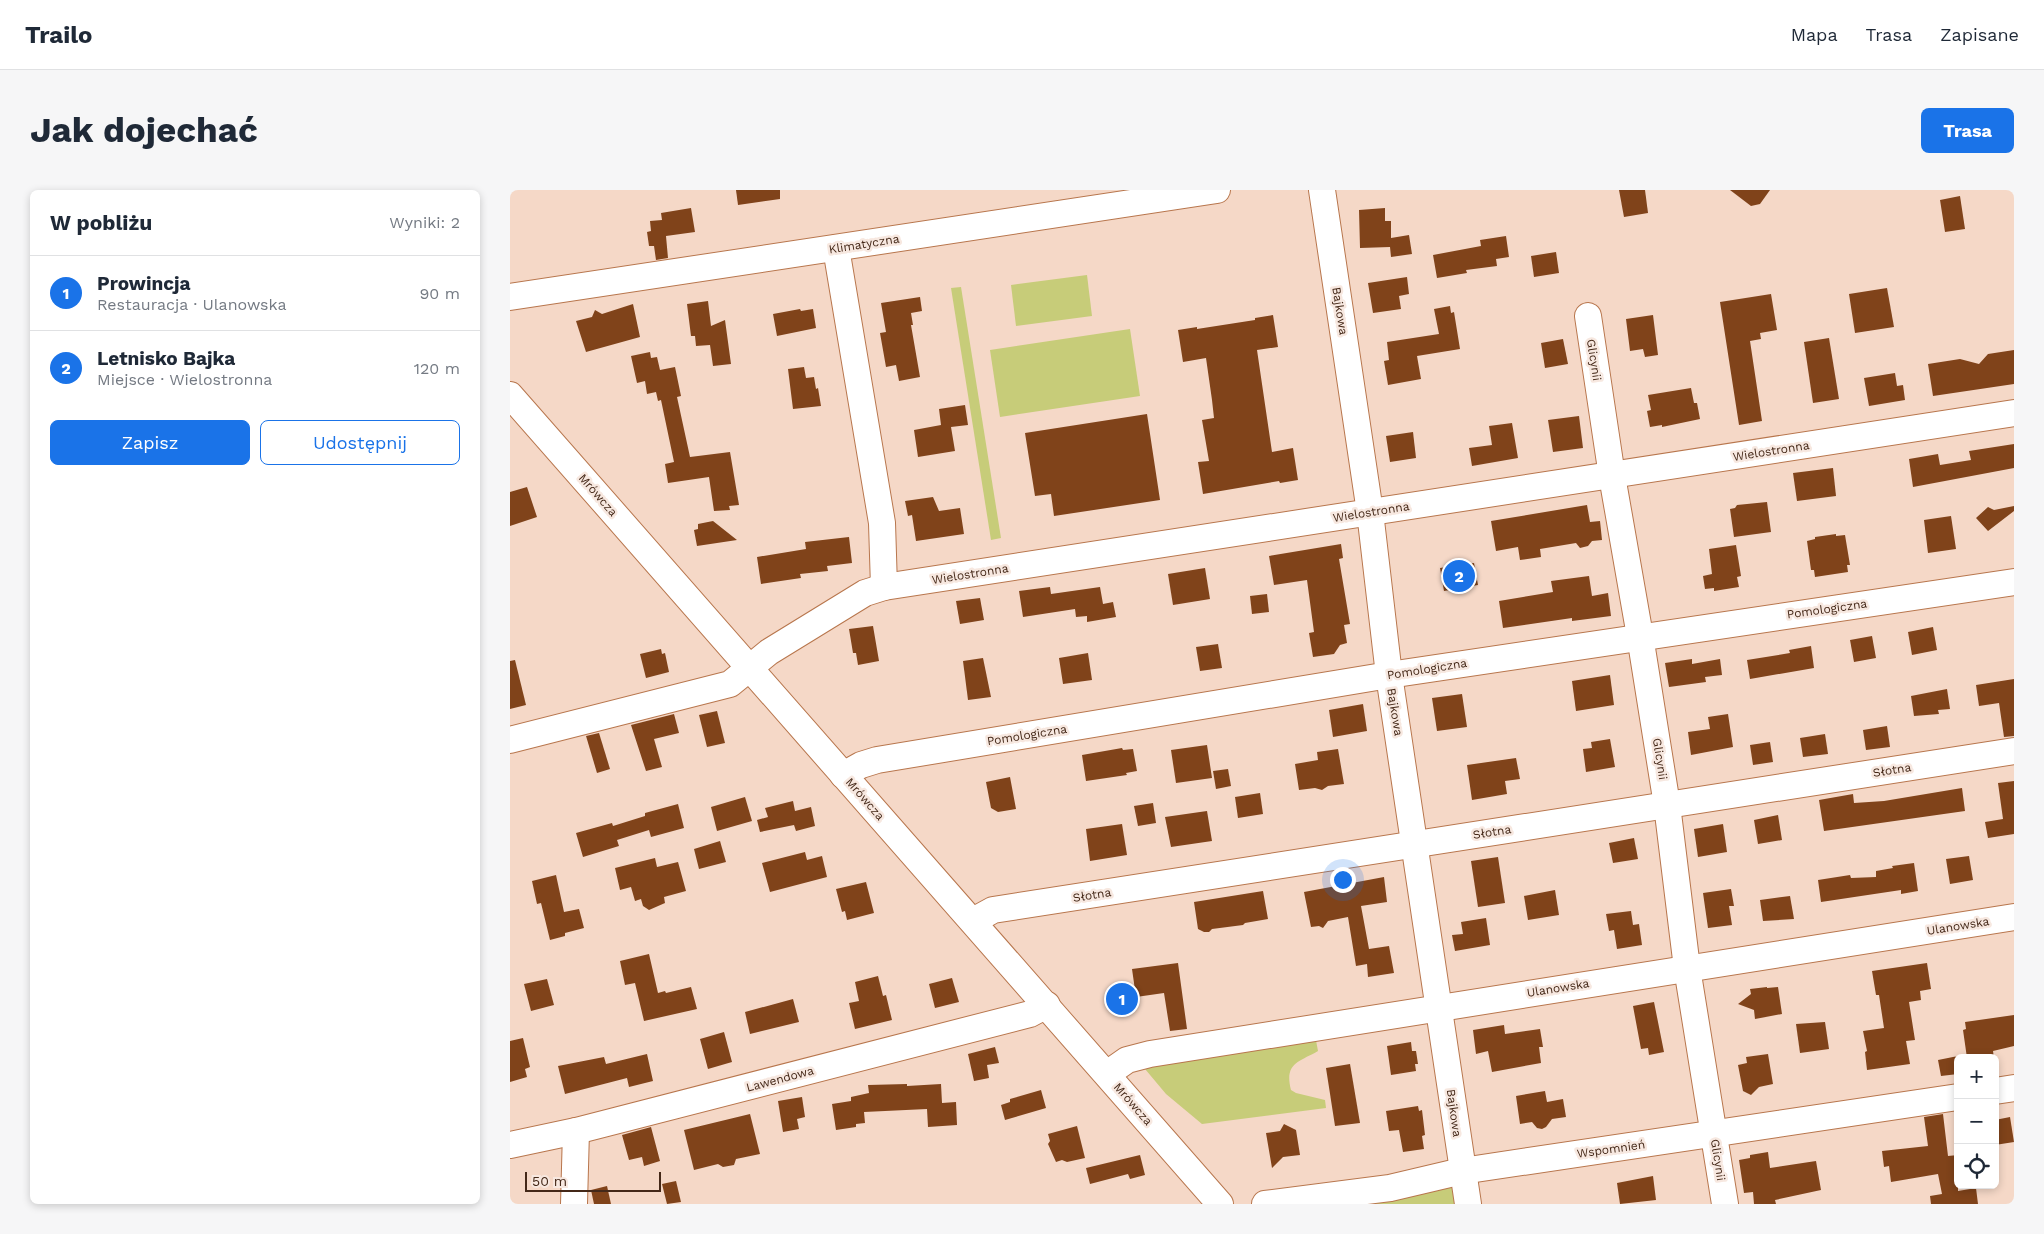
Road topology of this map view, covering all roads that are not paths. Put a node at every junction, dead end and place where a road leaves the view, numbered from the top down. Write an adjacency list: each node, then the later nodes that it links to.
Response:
1 (1217, 190): 3 (street, Klimatyczna)
2 (1322, 190): 9 (street, Bajkowa)
3 (836, 248): 4 (street, Klimatyczna); 11 (street)
4 (510, 297)
5 (1588, 316): 8 (street, Glicynii)
6 (510, 395): 13 (street, Mrówcza)
7 (2014, 413): 8 (street, Wielostronna)
8 (1612, 476): 9 (street, Wielostronna); 12 (street, Glicynii)
9 (1370, 512): 11 (street, Wielostronna); 14 (street, Bajkowa)
10 (2014, 582): 12 (street, Pomologiczna)
11 (884, 587): 13 (street, Wielostronna)
12 (1640, 636): 14 (street, Pomologiczna); 18 (street, Glicynii)
13 (748, 668): 15 (street, Wielostronna); 17 (street, Mrówcza)
14 (1390, 675): 17 (street, Pomologiczna); 19 (street, Bajkowa)
15 (510, 740)
16 (2014, 751): 18 (street, Słotna)
17 (843, 774): 21 (street, Mrówcza)
18 (1667, 805): 19 (street, Słotna); 22 (street, Glicynii)
19 (1416, 844): 21 (street, Słotna); 24 (street, Bajkowa)
20 (2014, 917): 22 (street, Ulanowska)
21 (973, 921): 23 (street, Mrówcza)
22 (1687, 968): 24 (street, Ulanowska); 30 (street, Glicynii)
23 (1047, 1005): 25 (street, Mrówcza); 29 (street, Lawendowa)
24 (1438, 1007): 25 (street, Ulanowska); 32 (street, Bajkowa)
25 (1107, 1074): 34 (street, Mrówcza)
26 (2014, 1088): 27 (street)
27 (1999, 1090)
28 (1954, 1098): 30 (street, Wspomnień)
29 (576, 1131): 31 (street, Lawendowa); 33 (street)
30 (1714, 1134): 32 (street, Wspomnień); 37 (street, Glicynii)
31 (510, 1145)
32 (1462, 1171): 35 (street, Wspomnień); 36 (street, Bajkowa)
33 (574, 1204)
34 (1220, 1204)
35 (1265, 1204)
36 (1468, 1204)
37 (1725, 1204)

